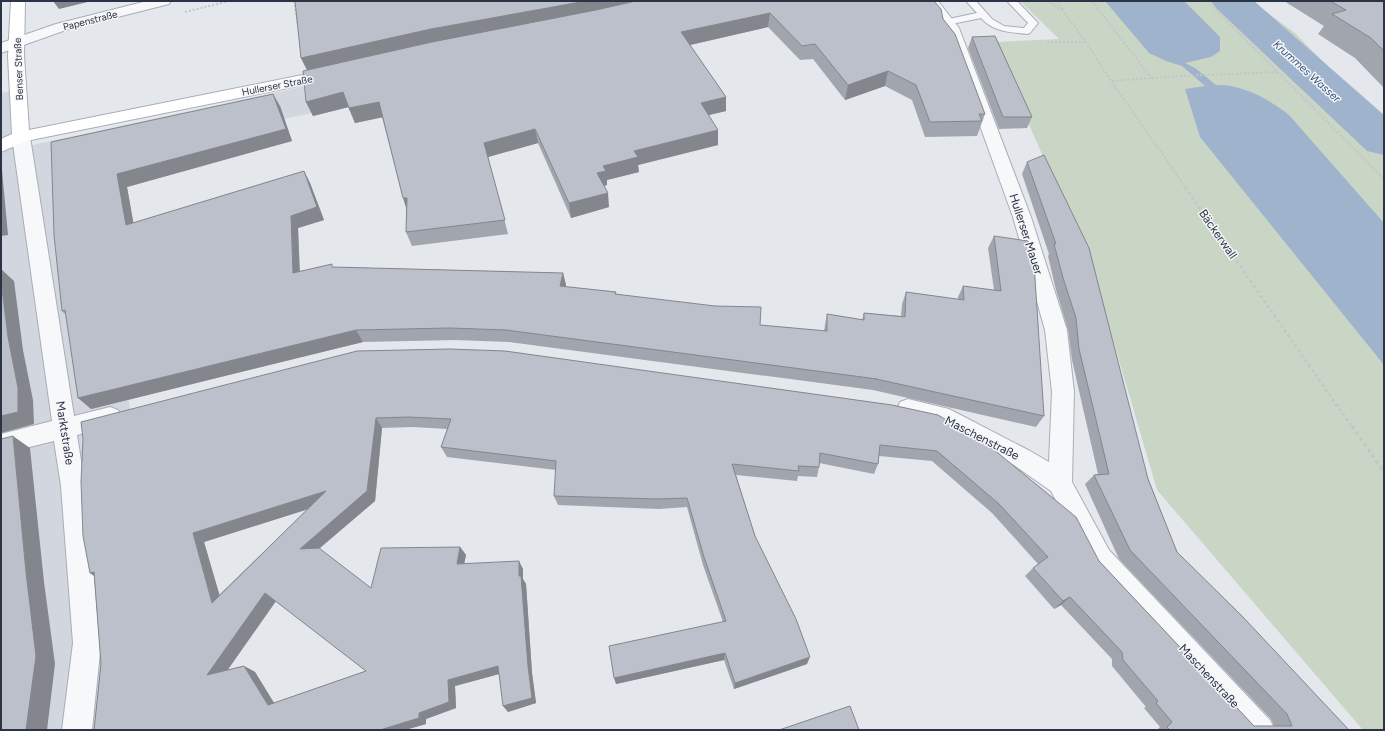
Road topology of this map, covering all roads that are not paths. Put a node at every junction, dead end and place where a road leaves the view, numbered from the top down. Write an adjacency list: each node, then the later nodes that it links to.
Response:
1 (18, 1): 8 (main road, Benser Straße)
2 (164, 1): 8 (street, Papenstraße)
3 (931, 1): 7 (street, Hullerser Mauer)
4 (971, 1): 6 (lane)
5 (1012, 1): 6 (lane)
6 (983, 15): 7 (lane)
7 (947, 22): 16 (street, Hullerser Mauer)
8 (8, 45): 10 (main road, Benser Straße)
9 (345, 71): 10 (main road, Hullerser Straße)
10 (21, 137): 11 (main road, Hullerser Straße); 14 (street, Marktstraße)
11 (1, 146)
12 (888, 404): 16 (street, Maschenstraße)
13 (133, 411): 14 (street)
14 (64, 429): 15 (street); 17 (street, Marktstraße)
15 (1, 444)
16 (1060, 482): 18 (street, Maschenstraße)
17 (77, 730)
18 (1260, 730)

